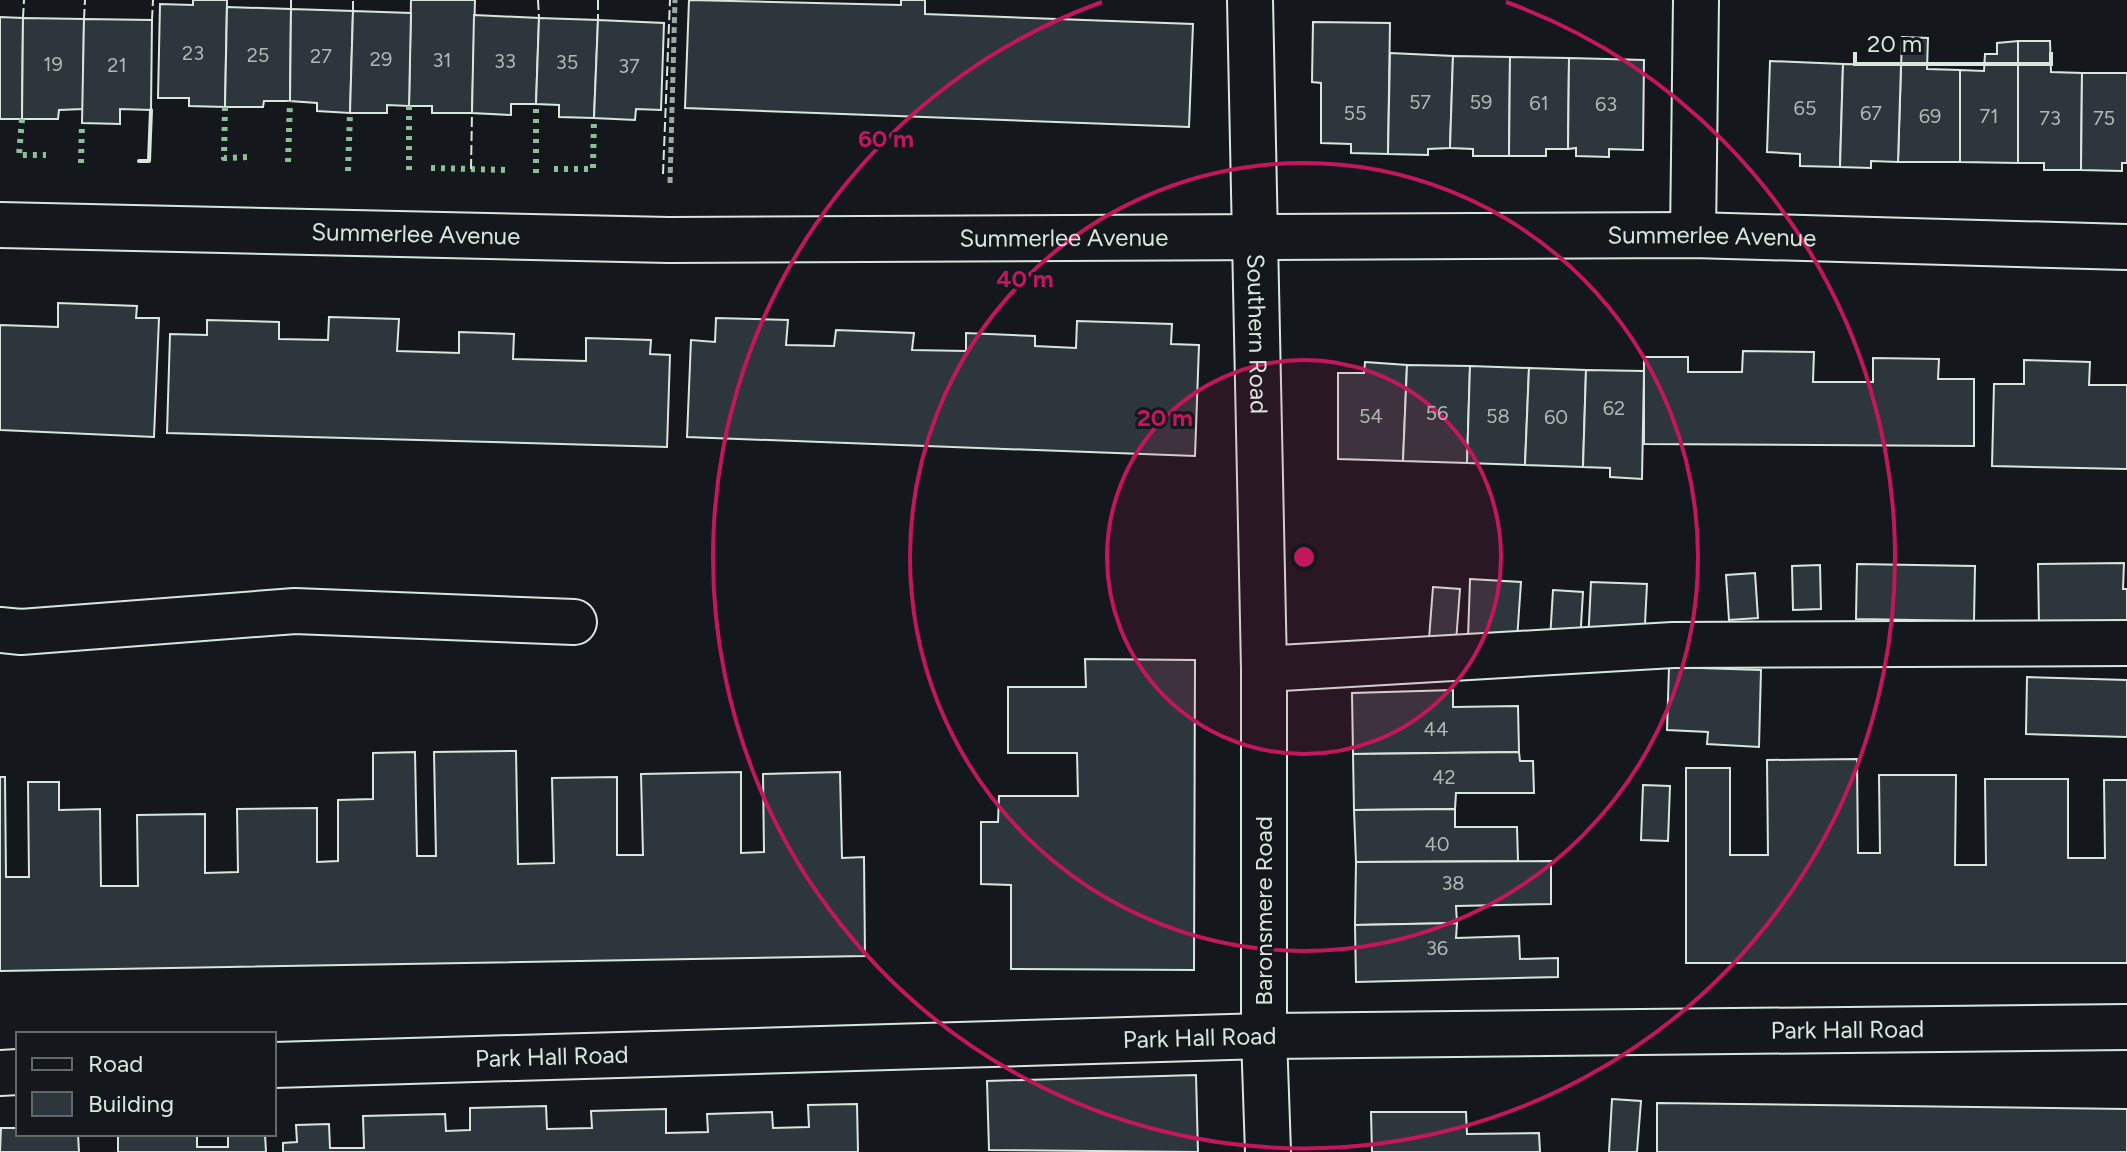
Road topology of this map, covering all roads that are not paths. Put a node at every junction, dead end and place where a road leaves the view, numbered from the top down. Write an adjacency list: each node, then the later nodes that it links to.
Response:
1 (1250, 0): 5 (street, Southern Road)
2 (1696, 0): 4 (street)
3 (0, 225): 5 (street, Summerlee Avenue)
4 (1693, 235): 5 (street, Summerlee Avenue); 6 (street, Summerlee Avenue)
5 (1254, 239): 10 (street, Southern Road)
6 (2127, 247)
7 (574, 622): 8 (street)
8 (0, 630)
9 (2127, 643): 10 (street)
10 (1264, 669): 12 (street, Baronsmere Road)
11 (2127, 1027): 12 (street, Park Hall Road)
12 (1264, 1036): 13 (street, Park Hall Road); 14 (street, Baronsmere Road)
13 (276, 1065)
14 (1268, 1152)

